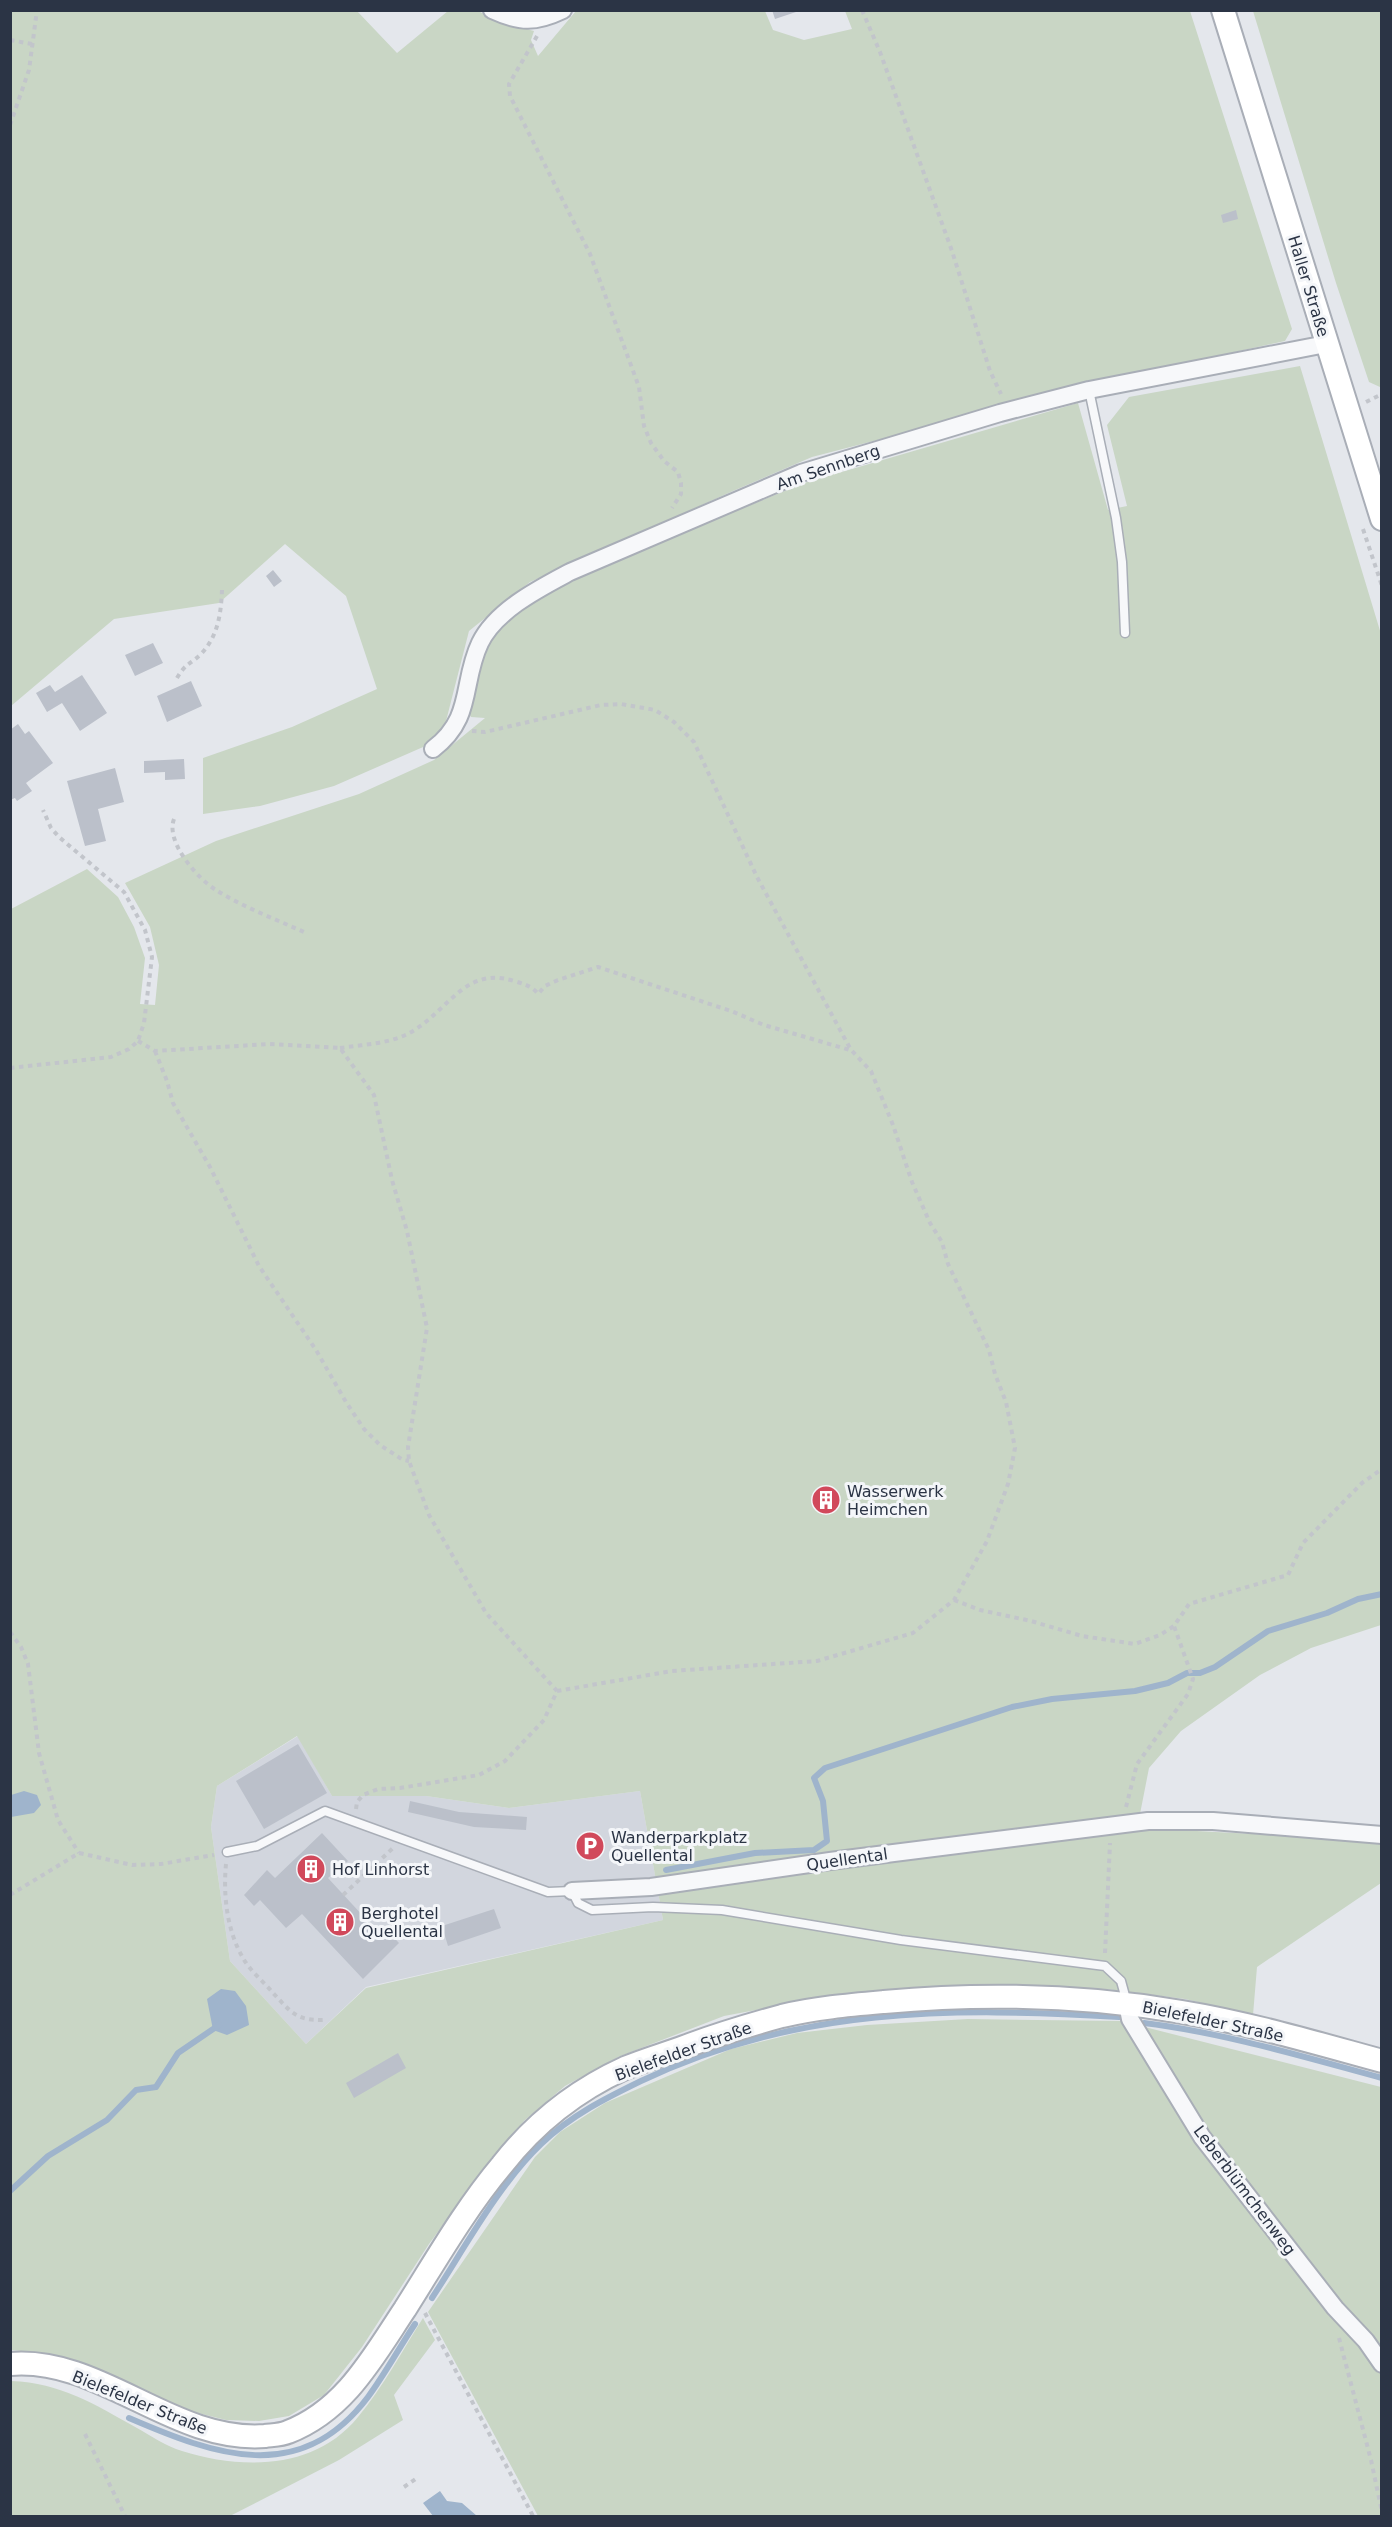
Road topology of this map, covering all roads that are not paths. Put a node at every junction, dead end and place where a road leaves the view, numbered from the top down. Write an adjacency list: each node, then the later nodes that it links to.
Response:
1 (492, 10): 2 (street)
2 (563, 10)
3 (1224, 10): 4 (main road, Haller Straße)
4 (1326, 344): 5 (street, Am Sennberg); 6 (main road, Haller Straße)
5 (1089, 390): 7 (lane); 8 (street, Am Sennberg)
6 (1382, 519)
7 (1125, 633)
8 (433, 750)
9 (1382, 1835): 11 (street, Quellental)
10 (227, 1852): 11 (lane, Quellental)
11 (572, 1891): 12 (lane)
12 (1127, 2004): 13 (main road, Bielefelder Straße); 14 (main road, Bielefelder Straße); 15 (street, Leberblümchenweg)
13 (1382, 2061)
14 (10, 2364)
15 (1382, 2364)

